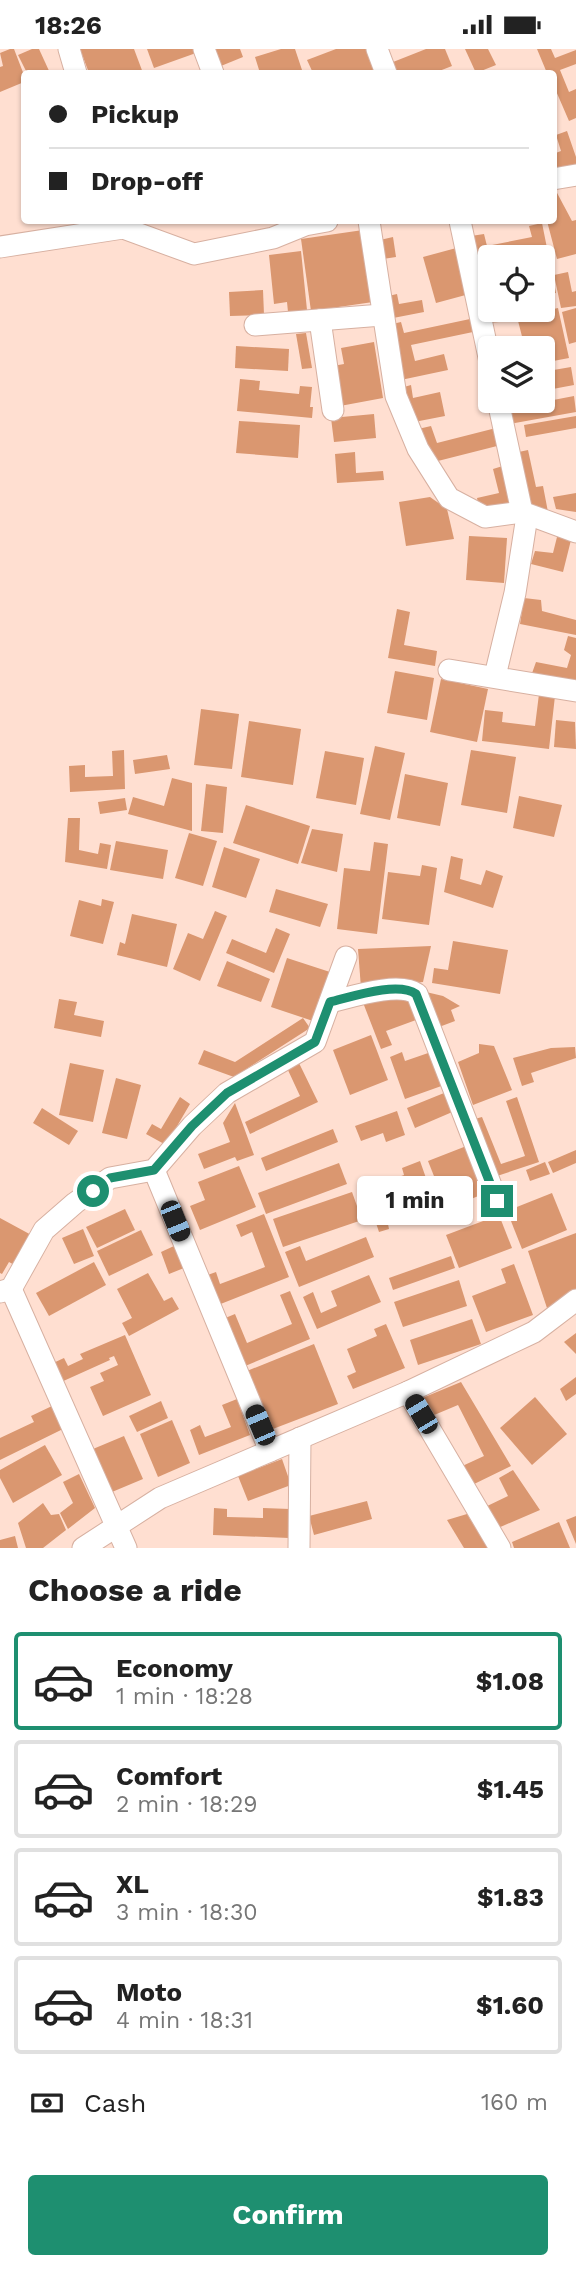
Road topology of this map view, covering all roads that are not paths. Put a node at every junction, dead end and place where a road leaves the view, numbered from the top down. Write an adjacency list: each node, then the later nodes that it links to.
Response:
1 (69, 49): 4 (street)
2 (204, 49): 5 (street)
3 (377, 49): 6 (street)
4 (75, 70)
5 (211, 70)
6 (385, 70)
7 (576, 175): 8 (street)
8 (557, 178)
9 (121, 224): 13 (street); 14 (street)
10 (310, 224): 13 (street)
11 (369, 224): 15 (street)
12 (461, 224): 18 (street)
13 (270, 229)
14 (0, 247)
15 (382, 315): 16 (street); 21 (street)
16 (320, 320): 17 (street); 19 (street)
17 (255, 325)
18 (484, 336)
19 (333, 409)
20 (501, 413): 21 (street)
21 (524, 514): 22 (street); 24 (street)
22 (576, 532)
23 (449, 670): 24 (street)
24 (495, 676): 25 (street)
25 (576, 691)
26 (346, 957): 27 (street)
27 (330, 1002): 28 (street); 29 (street)
28 (154, 1170): 30 (street); 34 (street)
29 (497, 1201)
30 (5, 1290): 35 (street)
31 (576, 1300): 32 (street)
32 (408, 1391): 33 (street); 39 (street)
33 (300, 1438): 34 (street); 38 (street)
34 (270, 1451): 35 (street)
35 (117, 1526): 36 (street); 37 (street)
36 (83, 1548)
37 (126, 1548)
38 (299, 1548)
39 (500, 1548)

